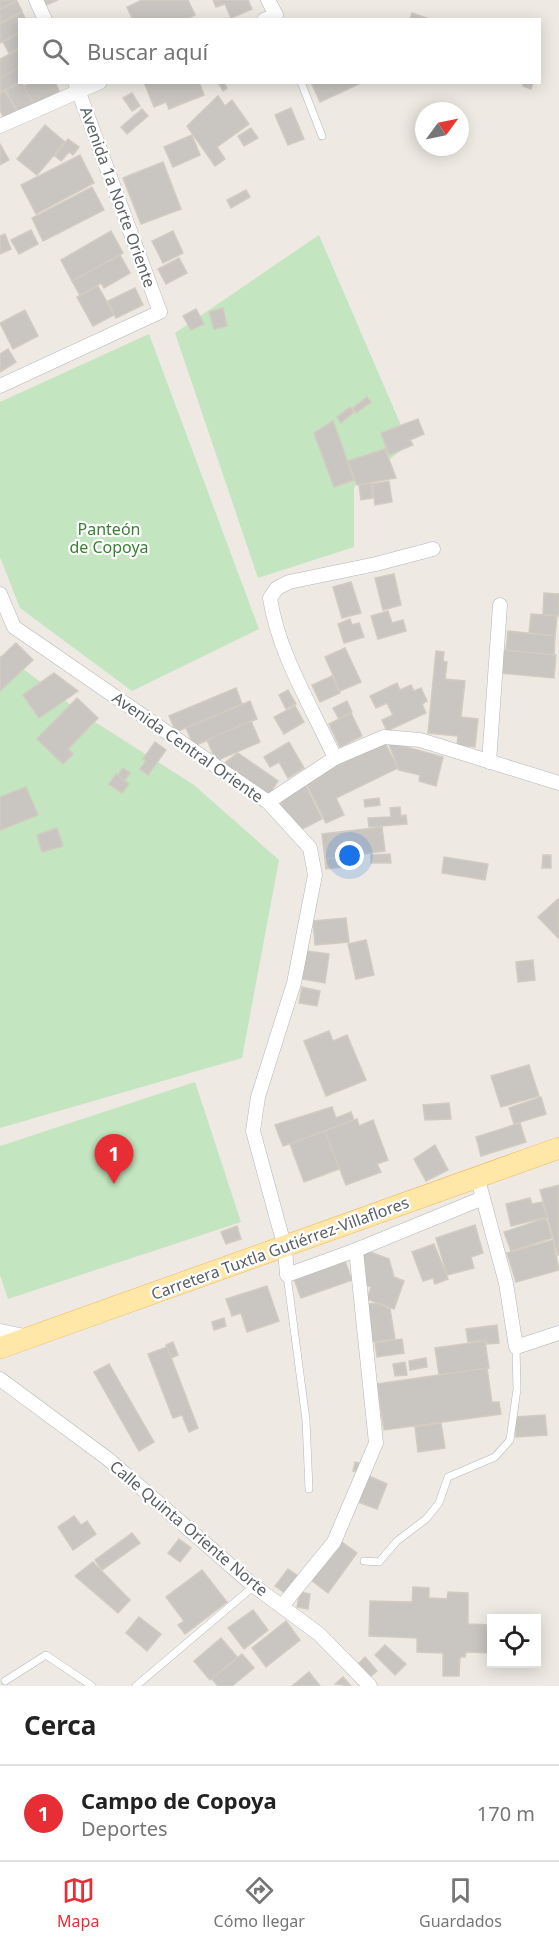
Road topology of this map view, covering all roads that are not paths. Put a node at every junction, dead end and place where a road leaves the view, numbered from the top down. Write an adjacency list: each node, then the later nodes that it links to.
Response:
1 (36, 0): 3 (street)
2 (268, 0): 4 (street)
3 (44, 18)
4 (272, 18)
5 (302, 84): 8 (lane)
6 (77, 87): 7 (street); 9 (street, Avenida 1a Norte Oriente)
7 (0, 126)
8 (322, 136)
9 (0, 386)
10 (433, 549): 15 (street)
11 (0, 594): 13 (street)
12 (500, 605): 16 (street)
13 (14, 627): 14 (street); 18 (street, Avenida Central Oriente)
14 (0, 632)
15 (335, 758): 16 (street); 18 (street)
16 (489, 762): 17 (street)
17 (559, 783)
18 (268, 802): 22 (street, Avenida Central Oriente)
19 (559, 1148): 20 (main road, Carretera Tuxtla Gutiérrez-Villaflores)
20 (477, 1176): 21 (street); 22 (main road, Carretera Tuxtla Gutiérrez-Villaflores)
21 (483, 1198): 23 (street); 28 (street)
22 (285, 1248): 24 (street, Avenida Central Oriente); 27 (main road, Carretera Tuxtla Gutiérrez-Villaflores)
23 (356, 1250): 24 (street); 34 (street)
24 (287, 1275): 31 (lane)
25 (559, 1333): 28 (street)
26 (0, 1334): 27 (main road)
27 (24, 1339): 29 (main road, Carretera Tuxtla Gutiérrez-Villaflores)
28 (516, 1347): 32 (lane)
29 (0, 1348)
30 (0, 1379): 33 (street, Calle Quinta Oriente Norte)
31 (309, 1489)
32 (364, 1561)
33 (254, 1586): 34 (street, Calle Quinta Oriente Norte); 37 (lane)
34 (282, 1606): 38 (street, Calle Quinta Oriente Norte)
35 (5, 1681): 36 (lane)
36 (92, 1686)
37 (136, 1686)
38 (370, 1686)

